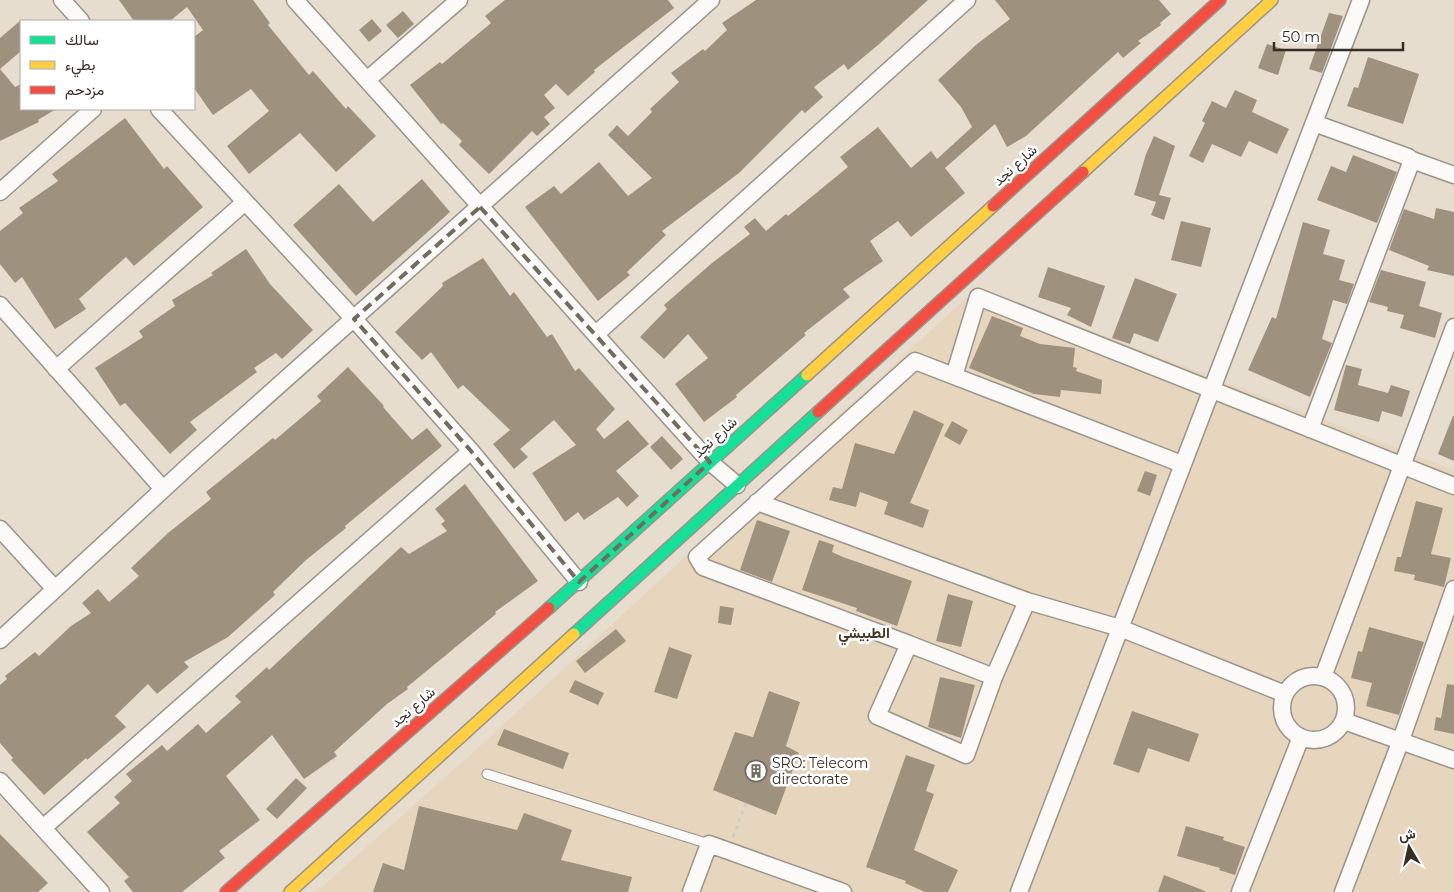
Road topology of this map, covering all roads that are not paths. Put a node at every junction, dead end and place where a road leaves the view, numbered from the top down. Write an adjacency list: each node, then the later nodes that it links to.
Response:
1 (62, 0): 9 (street)
2 (295, 0): 10 (street)
3 (459, 0): 10 (street)
4 (711, 0): 18 (street)
5 (967, 0): 22 (street)
6 (1220, 0): 28 (street, شارع نجد)
7 (1272, 0): 31 (street)
8 (1362, 0): 13 (street)
9 (80, 20)
10 (366, 80): 18 (street)
11 (92, 110): 16 (street)
12 (159, 110): 17 (street)
13 (1314, 123): 14 (street); 25 (street)
14 (1412, 160): 15 (street); 26 (street)
15 (1454, 175)
16 (0, 192)
17 (245, 202): 20 (street); 23 (street)
18 (480, 208): 20 (street); 22 (street)
19 (0, 305): 23 (street)
20 (354, 319): 27 (street); 33 (street)
21 (1454, 327): 30 (street)
22 (596, 334): 28 (street)
23 (56, 369): 33 (street)
24 (954, 376): 25 (street); 29 (street); 34 (street)
25 (1211, 389): 26 (street); 29 (street)
26 (1310, 428): 30 (street)
27 (471, 451): 36 (street); 52 (street)
28 (710, 462): 31 (street); 36 (street, شارع نجد)
29 (1182, 464): 40 (street)
30 (1403, 465): 32 (street); 44 (street)
31 (737, 486): 56 (street)
32 (1454, 486)
33 (163, 489): 37 (street)
34 (757, 502): 39 (street); 42 (street)
35 (0, 529): 37 (street)
36 (579, 582): 55 (street, شارع نجد)
37 (55, 589): 41 (street)
38 (1454, 589): 48 (street)
39 (1027, 601): 40 (street); 43 (street)
40 (1120, 628): 45 (street); 59 (street)
41 (0, 640)
42 (909, 644): 43 (street); 43 (street)
43 (994, 677)
44 (1323, 677): 45 (street); 46 (street)
45 (1285, 694): 47 (street)
46 (1344, 721): 47 (street); 48 (street)
47 (1301, 737): 60 (street)
48 (1401, 740): 49 (street); 61 (street)
49 (1454, 760)
50 (487, 774): 53 (lane)
51 (0, 781): 52 (street)
52 (43, 828): 54 (street)
53 (709, 844): 57 (street); 58 (street)
54 (101, 892)
55 (226, 892)
56 (290, 892)
57 (691, 892)
58 (843, 892)
59 (1019, 892)
60 (1240, 892)
61 (1343, 892)

